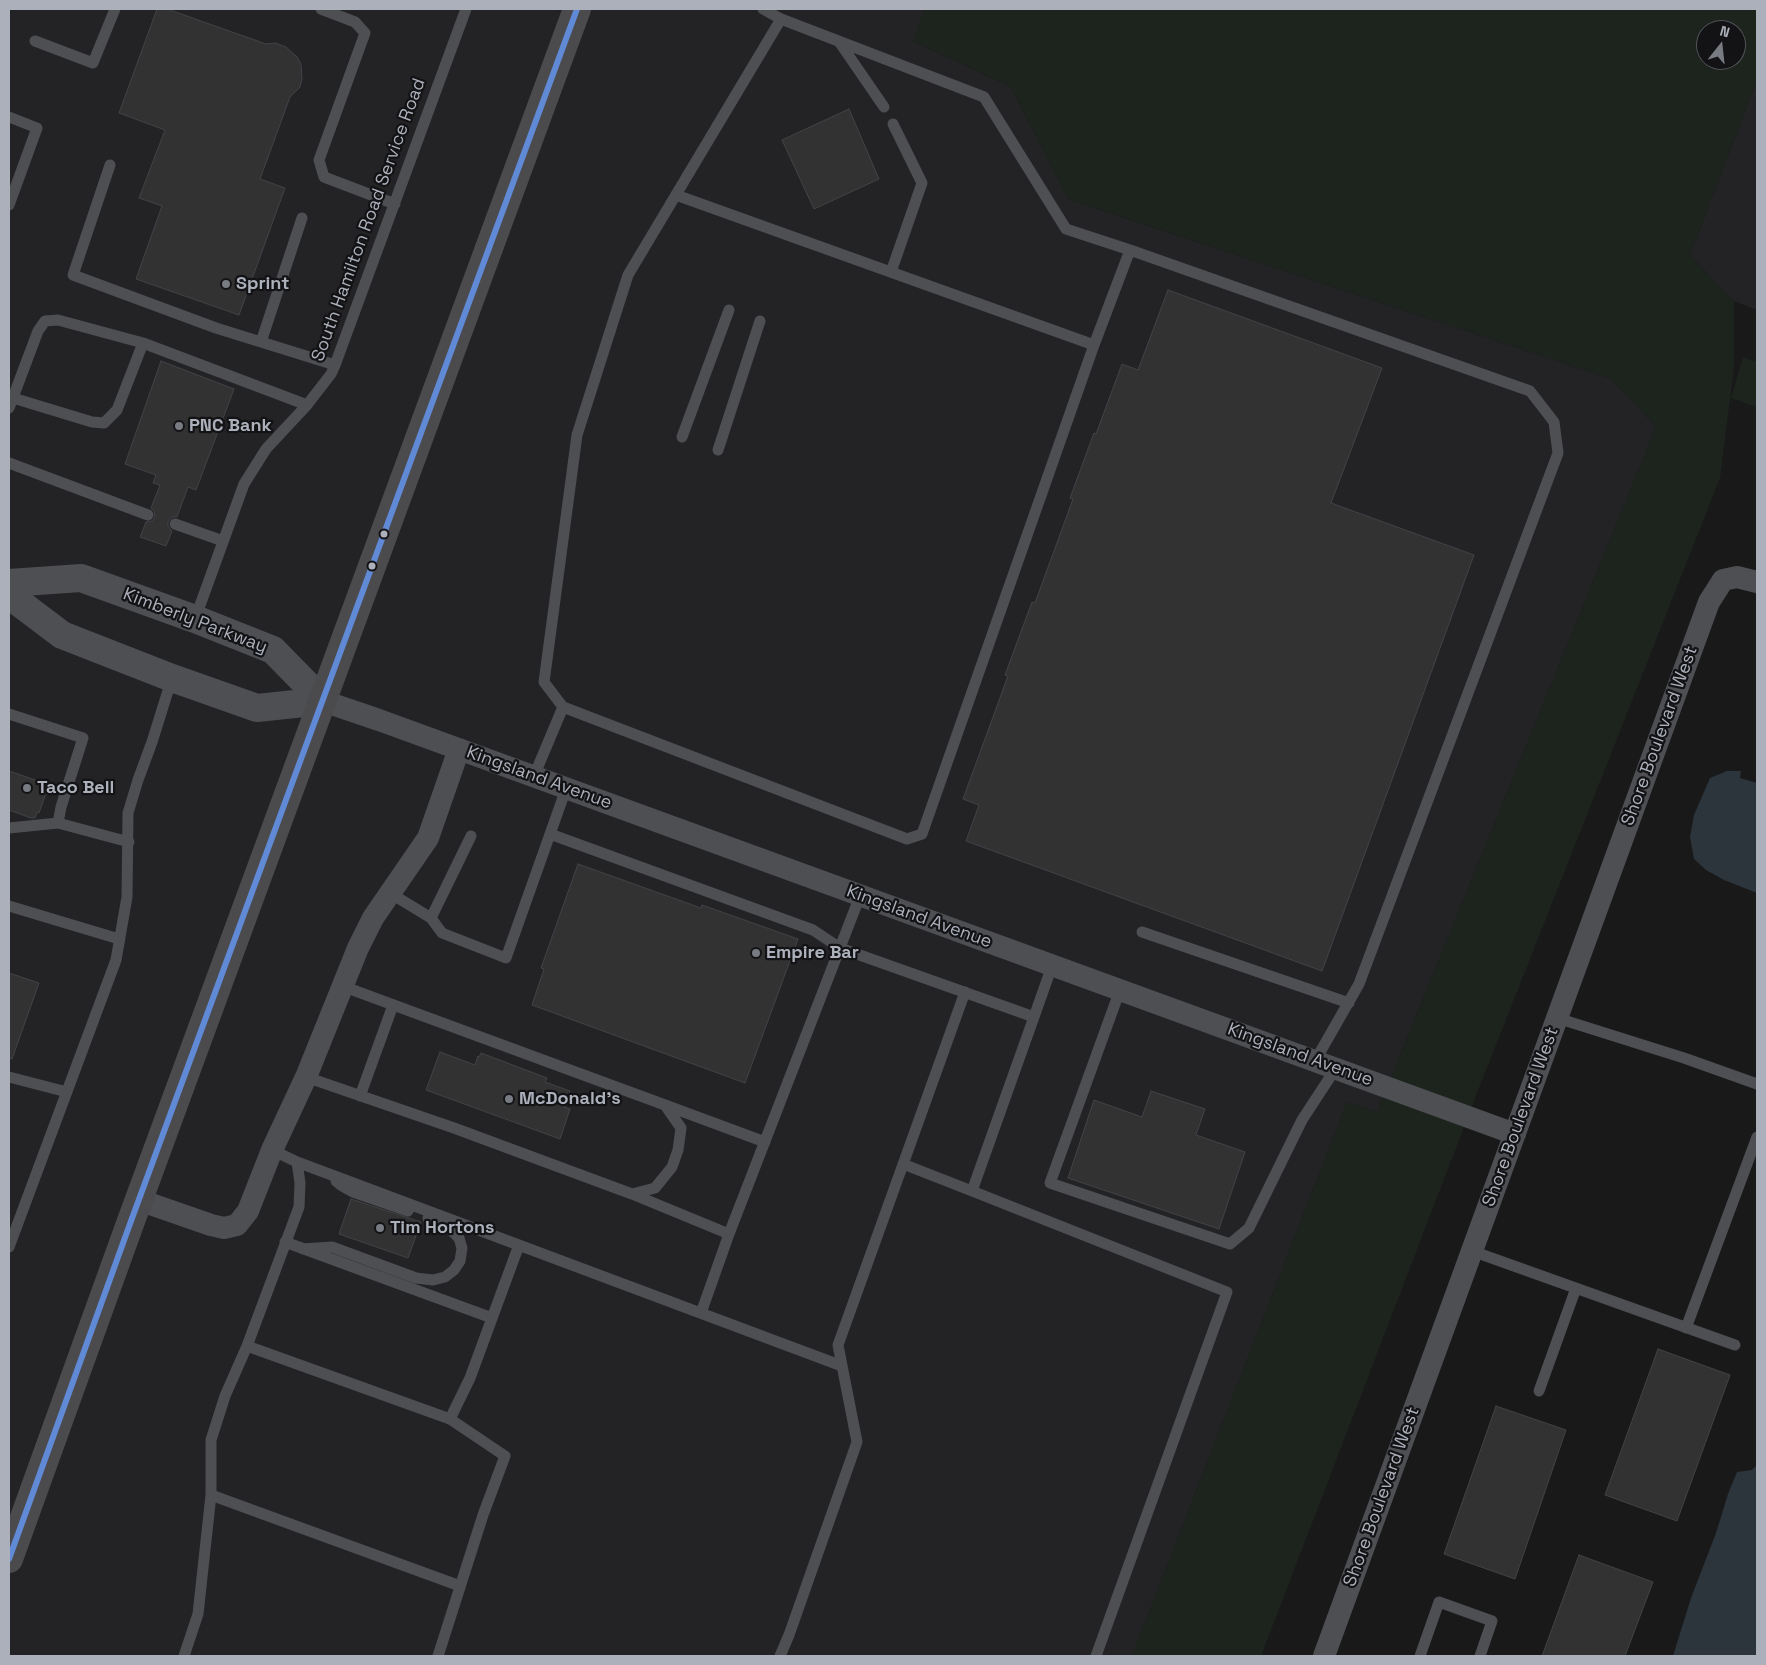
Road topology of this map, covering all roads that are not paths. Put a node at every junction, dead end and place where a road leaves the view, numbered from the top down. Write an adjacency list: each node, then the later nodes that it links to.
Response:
1 (115, 9): 7 (lane)
2 (321, 9): 14 (lane)
3 (466, 9): 14 (lane, South Hamilton Road Service Road)
4 (577, 9): 38 (main road)
5 (763, 9): 6 (lane)
6 (781, 20): 8 (lane); 13 (lane)
7 (36, 41)
8 (839, 42): 9 (lane); 17 (lane)
9 (884, 107)
10 (9, 117): 15 (lane)
11 (893, 124): 18 (lane)
12 (110, 165): 21 (lane)
13 (676, 195): 18 (lane); 39 (lane)
14 (395, 204): 24 (lane, South Hamilton Road Service Road)
15 (9, 205)
16 (302, 218): 21 (lane)
17 (1130, 250): 23 (lane); 60 (lane)
18 (891, 272): 23 (lane)
19 (729, 310): 27 (lane)
20 (760, 321): 28 (lane)
21 (261, 342): 24 (lane)
22 (143, 343): 25 (lane); 25 (lane); 26 (lane)
23 (1094, 345): 39 (lane)
24 (335, 365): 26 (lane, South Hamilton Road Service Road)
25 (11, 403)
26 (307, 405): 32 (lane, South Hamilton Road Service Road)
27 (682, 438)
28 (718, 450)
29 (9, 463): 30 (lane)
30 (148, 515)
31 (175, 524): 32 (lane)
32 (224, 540): 36 (lane, South Hamilton Road Service Road)
33 (1757, 582): 63 (street, Shore Boulevard West)
34 (9, 583): 36 (street, Kimberly Parkway)
35 (9, 595): 37 (street)
36 (195, 619): 38 (street, Kimberly Parkway)
37 (172, 678): 38 (street); 48 (lane)
38 (323, 701): 41 (street, Kingsland Avenue); 80 (main road)
39 (562, 707): 42 (lane)
40 (9, 714): 44 (lane)
41 (458, 749): 42 (street, Kingsland Avenue); 49 (street)
42 (534, 776): 43 (street, Kingsland Avenue)
43 (566, 789): 46 (lane); 50 (street, Kingsland Avenue)
44 (58, 822): 45 (lane); 48 (lane)
45 (10, 829)
46 (550, 834): 52 (lane); 55 (lane)
47 (471, 836): 52 (lane)
48 (129, 842): 54 (lane)
49 (390, 893): 52 (lane); 57 (street)
50 (860, 896): 55 (lane); 56 (street, Kingsland Avenue)
51 (9, 906): 54 (lane)
52 (430, 918)
53 (1142, 932): 60 (lane)
54 (120, 939): 68 (lane)
55 (840, 948): 59 (lane); 73 (lane)
56 (1052, 966): 58 (street, Kingsland Avenue); 62 (lane)
57 (342, 986): 61 (lane); 66 (street)
58 (1120, 990): 64 (street, Kingsland Avenue); 64 (lane)
59 (965, 992): 62 (lane); 76 (lane)
60 (1348, 1003): 64 (lane)
61 (393, 1005): 69 (lane); 70 (lane)
62 (1034, 1017): 78 (lane)
63 (1557, 1018): 67 (lane); 71 (street, Shore Boulevard West)
64 (1326, 1065): 71 (street, Kingsland Avenue)
65 (9, 1077): 68 (lane)
66 (306, 1077): 69 (lane); 74 (street)
67 (1757, 1084)
68 (66, 1092): 84 (lane)
69 (360, 1096): 79 (lane)
70 (665, 1105): 73 (lane); 79 (lane)
71 (1515, 1134): 86 (street, Shore Boulevard West)
72 (1757, 1137): 90 (lane)
73 (765, 1142): 81 (lane)
74 (272, 1150): 75 (lane); 80 (street)
75 (297, 1162): 77 (lane); 82 (lane)
76 (903, 1164): 78 (lane); 93 (lane)
77 (333, 1176): 83 (lane); 85 (lane)
78 (972, 1191): 102 (lane)
79 (632, 1194): 81 (lane)
80 (139, 1200): 97 (main road)
81 (729, 1234): 88 (lane)
82 (285, 1242): 85 (lane); 92 (lane)
83 (519, 1244): 88 (lane); 89 (lane)
84 (9, 1247)
85 (303, 1249): 89 (lane)
86 (1472, 1251): 87 (lane); 103 (street, Shore Boulevard West)
87 (1576, 1288): 90 (lane); 94 (lane)
88 (701, 1313): 93 (lane)
89 (492, 1318): 95 (lane)
90 (1686, 1328): 91 (lane)
91 (1735, 1345)
92 (247, 1346): 95 (lane); 96 (lane)
93 (842, 1366): 101 (lane)
94 (1539, 1391)
95 (450, 1419): 98 (lane)
96 (211, 1495): 98 (lane); 99 (lane)
97 (9, 1559)
98 (460, 1586): 100 (lane)
99 (184, 1656)
100 (438, 1656)
101 (780, 1656)
102 (1096, 1656)
103 (1326, 1656)
104 (1420, 1656): 105 (lane)
105 (1480, 1656)

